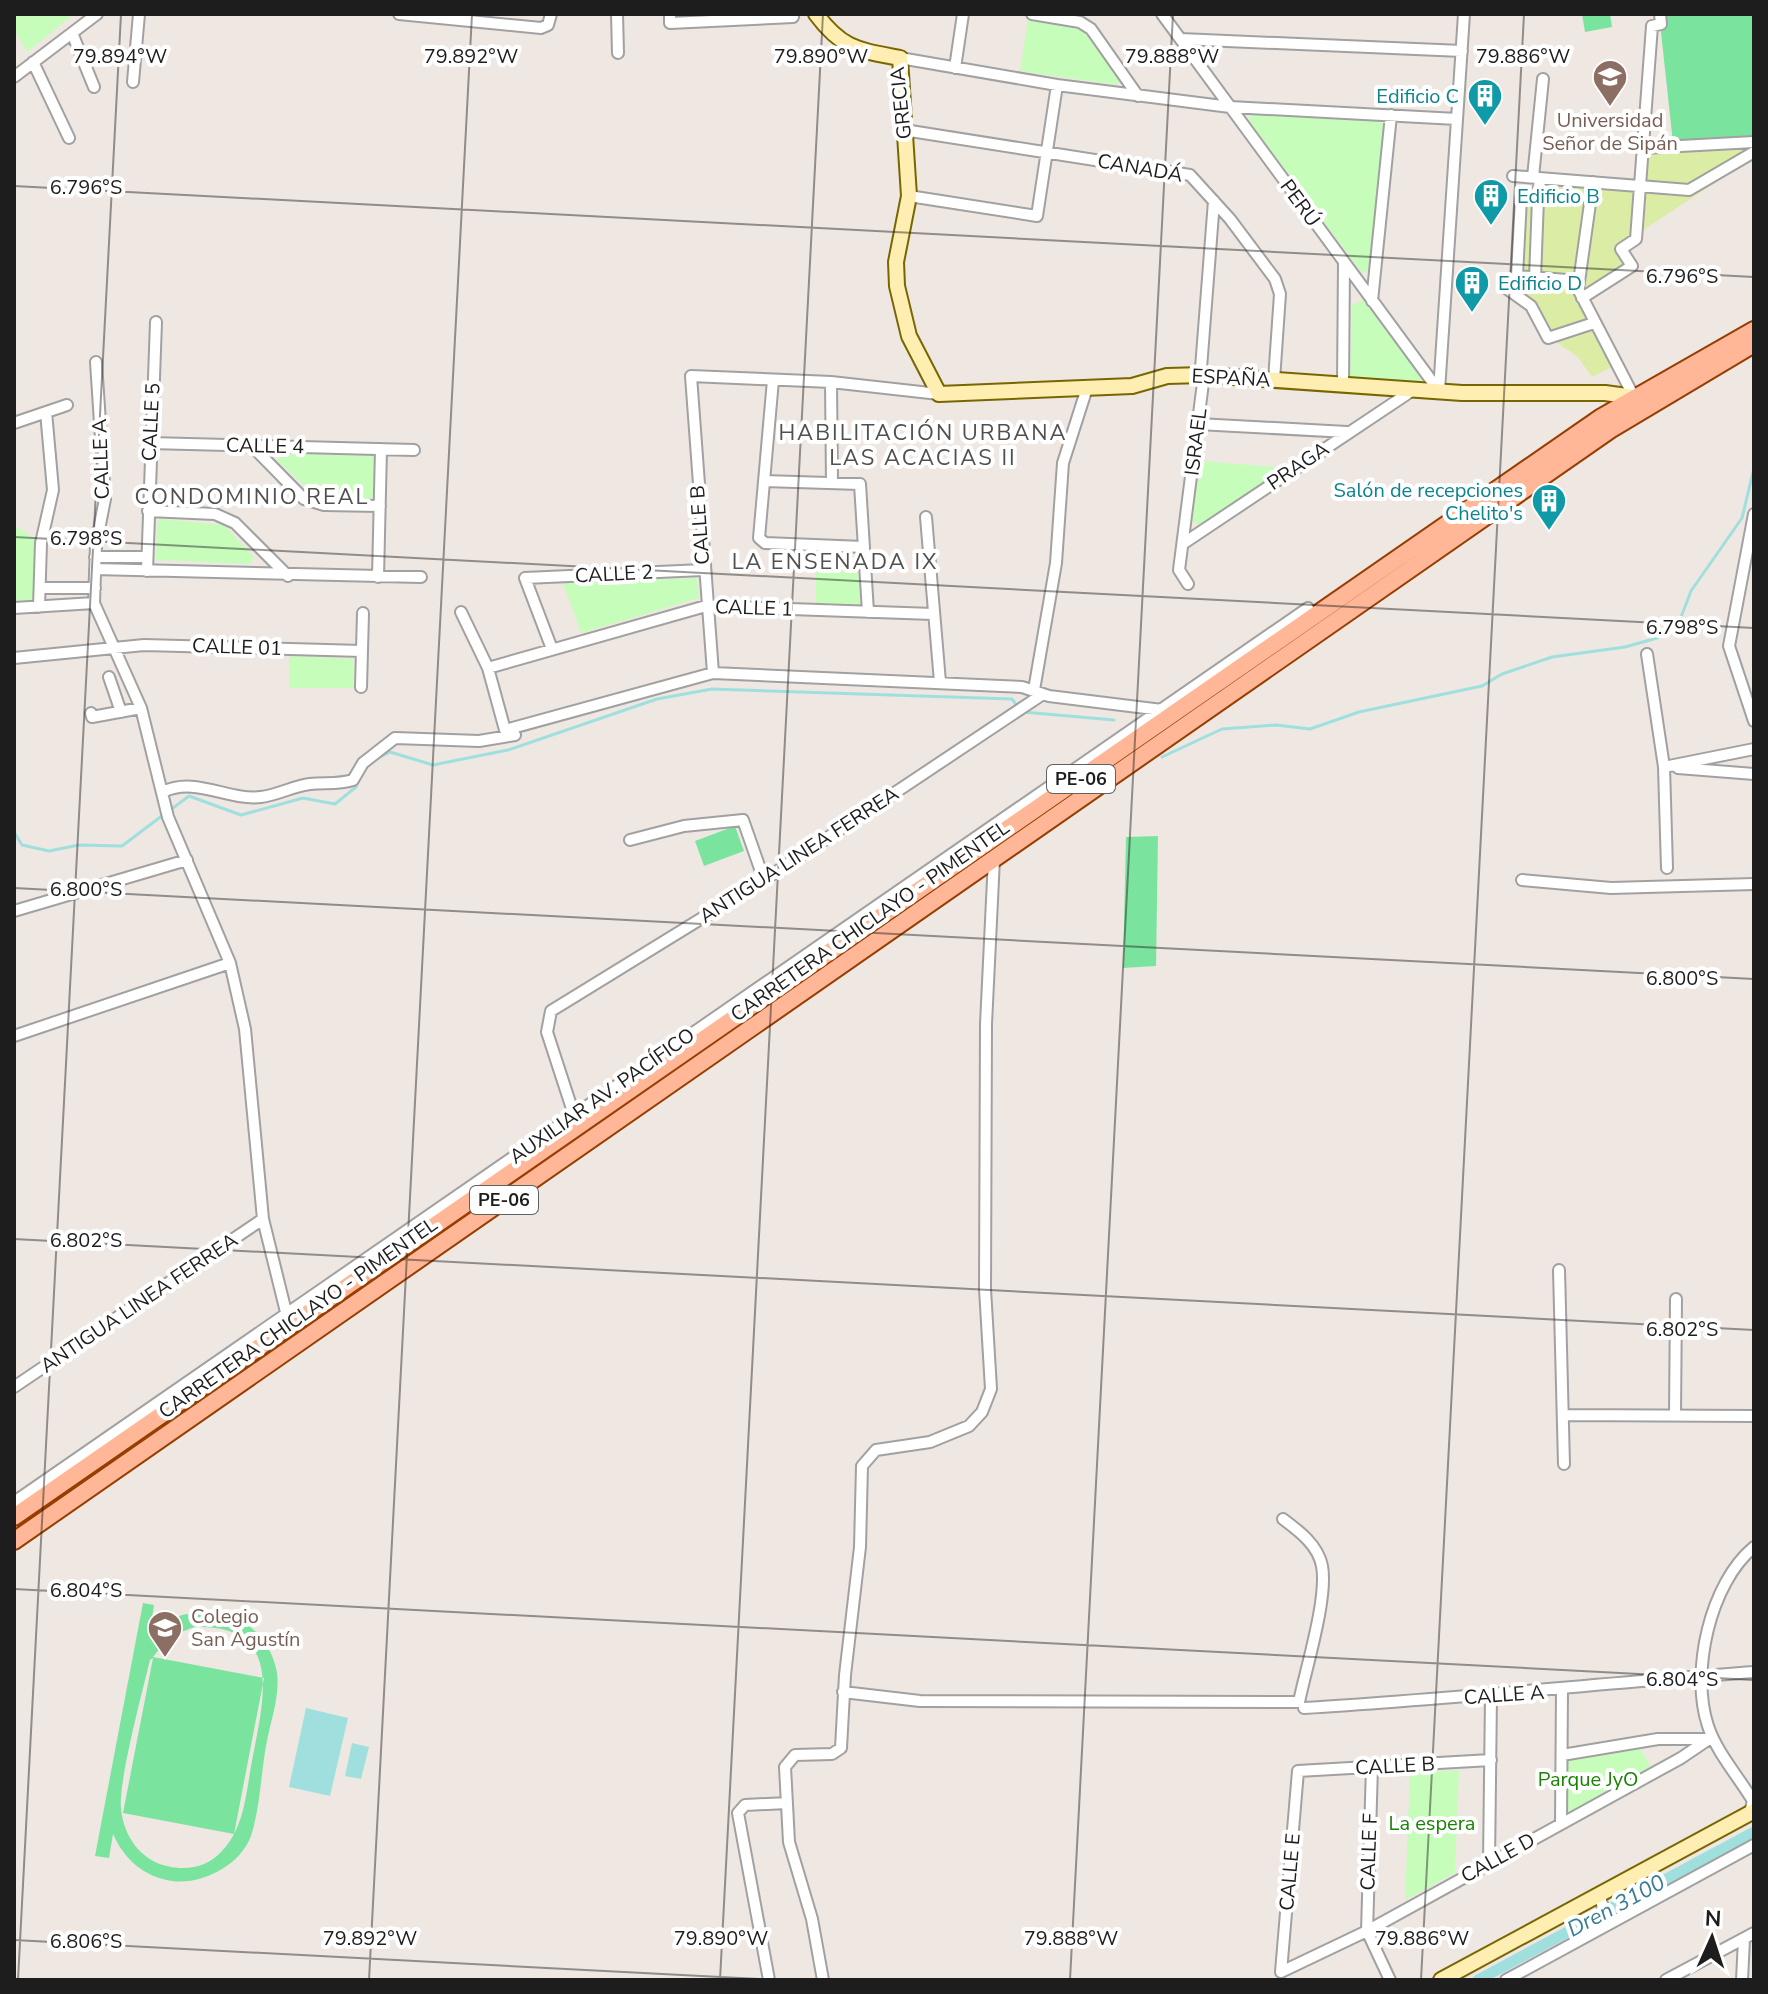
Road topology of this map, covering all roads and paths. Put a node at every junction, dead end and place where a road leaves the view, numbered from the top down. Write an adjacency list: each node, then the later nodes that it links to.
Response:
1 (139, 14): 24 (street)
2 (399, 14): 3 (street)
3 (551, 14)
4 (617, 14): 18 (street)
5 (816, 14): 19 (street, GRECIA)
6 (963, 14): 21 (street)
7 (1032, 14): 27 (street)
8 (1162, 14): 16 (street, PERÚ)
9 (1464, 14): 17 (street)
10 (1660, 14): 34 (street)
11 (95, 15): 15 (street)
12 (755, 17): 13 (street); 14 (street)
13 (793, 17)
14 (670, 18)
15 (72, 33): 20 (street); 26 (street)
16 (1181, 39): 17 (street); 28 (street, PERÚ)
17 (1462, 51): 30 (street)
18 (618, 53)
19 (900, 58): 21 (street); 31 (street, GRECIA)
20 (33, 62): 22 (street); 32 (street)
21 (955, 68): 25 (street)
22 (14, 77)
23 (1543, 79): 38 (street)
24 (133, 82)
25 (1057, 85): 27 (street); 36 (street)
26 (94, 87)
27 (1138, 96): 28 (street)
28 (1230, 107): 29 (street); 46 (street, PERÚ)
29 (1391, 115): 30 (street); 51 (street)
30 (1457, 119): 65 (street)
31 (904, 130): 36 (street, CANADÁ); 41 (street, GRECIA)
32 (69, 138)
33 (1754, 142): 34 (street)
34 (1644, 148): 40 (street)
35 (1754, 152): 40 (street)
36 (1048, 153): 41 (street); 43 (street, CANADÁ)
37 (1513, 176): 38 (street)
38 (1537, 178): 39 (street); 42 (street)
39 (1593, 182): 40 (street); 49 (street)
40 (1642, 186): 50 (street)
41 (909, 196): 66 (street, GRECIA)
42 (1538, 199): 44 (street); 45 (street)
43 (1214, 201): 57 (street, ISRAEL); 60 (street, CANADÁ)
44 (1519, 243): 45 (street); 47 (street)
45 (1536, 243): 48 (street)
46 (1344, 263): 51 (street, PERÚ); 62 (street)
47 (1517, 276): 48 (street); 53 (street)
48 (1535, 278): 49 (street)
49 (1579, 281): 50 (street)
50 (1582, 298): 53 (street)
51 (1372, 301): 65 (street, PERÚ)
52 (156, 322): 73 (street, CALLE 5)
53 (1594, 323): 67 (street)
54 (1754, 330): 67 (main road, CARRETERA CHICLAYO - PIMENTEL / PE-06)
55 (1754, 344): 129 (main road, CARRETERA CHICLAYO - PIMENTEL / PE-06)
56 (96, 362): 87 (street, CALLE A)
57 (1204, 375): 60 (street, ESPAÑA); 63 (street, ESPAÑA); 71 (street, ISRAEL)
58 (691, 376): 59 (street, ESPAÑA); 88 (street, CALLE B)
59 (773, 380): 61 (street, ESPAÑA); 77 (street)
60 (1274, 380): 62 (street, ESPAÑA)
61 (831, 382): 66 (street, ESPAÑA); 78 (street)
62 (1343, 385): 64 (street, ESPAÑA)
63 (1087, 388): 66 (street, ESPAÑA); 115 (street)
64 (1413, 390): 65 (street, ESPAÑA); 72 (street, PRAGA)
65 (1439, 391): 67 (street, ESPAÑA)
66 (939, 394)
67 (1634, 397): 86 (main road, CARRETERA CHICLAYO - PIMENTEL / PE-06)
68 (67, 405): 69 (street)
69 (46, 412): 70 (street); 94 (street)
70 (14, 423)
71 (1198, 424): 72 (street); 83 (street, ISRAEL)
72 (1349, 432): 83 (street, PRAGA)
73 (150, 443): 74 (street, CALLE 4); 80 (street, CALLE 5)
74 (251, 445): 75 (street, CALLE 4); 79 (street)
75 (381, 449): 76 (street, CALLE 4); 79 (street)
76 (414, 450)
77 (764, 481): 78 (street); 84 (street)
78 (832, 483): 84 (street)
79 (380, 506): 91 (street)
80 (148, 511): 85 (street, CALLE 5); 90 (street)
81 (1754, 514): 121 (street)
82 (926, 517): 104 (street)
83 (1184, 543): 93 (street, ISRAEL)
84 (863, 547): 102 (street)
85 (147, 557): 87 (street); 89 (street, CALLE 5)
86 (1396, 562): 100 (main road); 119 (main road, CARRETERA CHICLAYO - PIMENTEL / PE-06)
87 (95, 563): 89 (street); 95 (street, CALLE A)
88 (703, 570): 97 (street, CALLE B); 106 (street, CALLE 2)
89 (147, 571): 90 (street)
90 (288, 576): 91 (street)
91 (378, 577): 92 (street)
92 (421, 577)
93 (1188, 584)
94 (40, 588): 95 (street); 98 (street)
95 (95, 588): 96 (street, CALLE A)
96 (94, 603): 98 (street); 105 (street)
97 (706, 606): 102 (street, CALLE 1); 106 (street, CALLE 1); 111 (street, CALLE B)
98 (39, 607): 99 (street)
99 (14, 608)
100 (1308, 608): 117 (street, AUXILIAR AV. PACÍFICO)
101 (461, 612): 110 (street)
102 (868, 612): 104 (street, CALLE 1)
103 (363, 613): 107 (street)
104 (933, 614): 113 (street)
105 (112, 645): 107 (street, CALLE 01); 109 (street, CALLE 01); 116 (street)
106 (552, 649): 110 (street, CALLE 1)
107 (362, 651): 114 (street)
108 (1647, 654): 124 (street)
109 (14, 658)
110 (488, 668): 111 (street)
111 (713, 673): 113 (street)
112 (109, 677): 118 (street)
113 (940, 682): 115 (street)
114 (361, 687)
115 (1038, 692): 117 (street); 132 (street, ANTIGUA LINEA FERREA)
116 (141, 708): 118 (street); 126 (street)
117 (1161, 710): 119 (street); 138 (street, AUXILIAR AV. PACÍFICO)
118 (121, 712): 120 (street)
119 (1179, 712): 128 (main road, CARRETERA CHICLAYO - PIMENTEL / PE-06)
120 (91, 713)
121 (1754, 721)
122 (515, 735): 126 (street)
123 (1754, 749): 124 (street)
124 (1664, 767): 125 (street); 131 (street)
125 (1754, 774)
126 (164, 797): 130 (street)
127 (630, 840): 132 (street)
128 (983, 845): 129 (main road); 138 (main road, CARRETERA CHICLAYO - PIMENTEL / PE-06)
129 (994, 859): 148 (main road, CARRETERA CHICLAYO - PIMENTEL / PE-06); 158 (street)
130 (187, 860): 135 (street); 136 (street)
131 (1667, 868)
132 (764, 880): 138 (street, ANTIGUA LINEA FERREA)
133 (1522, 880): 134 (street)
134 (1754, 884)
135 (14, 911)
136 (230, 963): 137 (street); 139 (street)
137 (14, 1036)
138 (576, 1119): 142 (main road, CARRETERA CHICLAYO - PIMENTEL / PE-06)
139 (263, 1219): 142 (street); 143 (street, ANTIGUA LINEA FERREA)
140 (1559, 1270): 144 (street)
141 (1676, 1299): 145 (street)
142 (288, 1320): 147 (main road, CARRETERA CHICLAYO - PIMENTEL / PE-06); 150 (street)
143 (14, 1387)
144 (1563, 1415): 145 (street); 149 (street)
145 (1675, 1416): 146 (street)
146 (1754, 1416)
147 (137, 1432): 148 (main road); 151 (main road, CARRETERA CHICLAYO - PIMENTEL / PE-06)
148 (149, 1447): 153 (main road, CARRETERA CHICLAYO - PIMENTEL / PE-06)
149 (1564, 1464)
150 (14, 1502)
151 (14, 1517)
152 (1283, 1519): 158 (street)
153 (14, 1541)
154 (1754, 1547): 156 (street)
155 (1754, 1672): 156 (street, CALLE A)
156 (1704, 1676): 157 (street, CALLE A); 162 (street)
157 (1562, 1691): 159 (street, CALLE A); 163 (street)
158 (843, 1692): 168 (street)
159 (1491, 1696): 160 (street, CALLE A); 165 (street)
160 (1304, 1708)
161 (1676, 1738): 162 (street); 163 (street); 164 (street)
162 (1711, 1738): 164 (street, CALLE D); 169 (street)
163 (1562, 1755): 170 (street)
164 (1681, 1758): 170 (street, CALLE D)
165 (1491, 1760): 166 (street, CALLE B); 172 (street)
166 (1372, 1767): 167 (street, CALLE B); 175 (street, CALLE F)
167 (1298, 1771): 177 (street, CALLE E)
168 (787, 1803): 179 (street); 180 (street)
169 (1752, 1811): 173 (street)
170 (1561, 1824): 172 (street, CALLE D)
171 (1754, 1845): 174 (street)
172 (1489, 1862): 175 (street, CALLE D)
173 (1600, 1897): 174 (street); 182 (street)
174 (1612, 1920): 183 (street)
175 (1367, 1931): 177 (street, CALLE D); 181 (street, CALLE F)
176 (1749, 1936): 178 (street); 184 (street)
177 (1281, 1972)
178 (1668, 1979)
179 (769, 1980)
180 (823, 1980)
181 (1390, 1980)
182 (1441, 1980)
183 (1506, 1980)
184 (1742, 1980)

